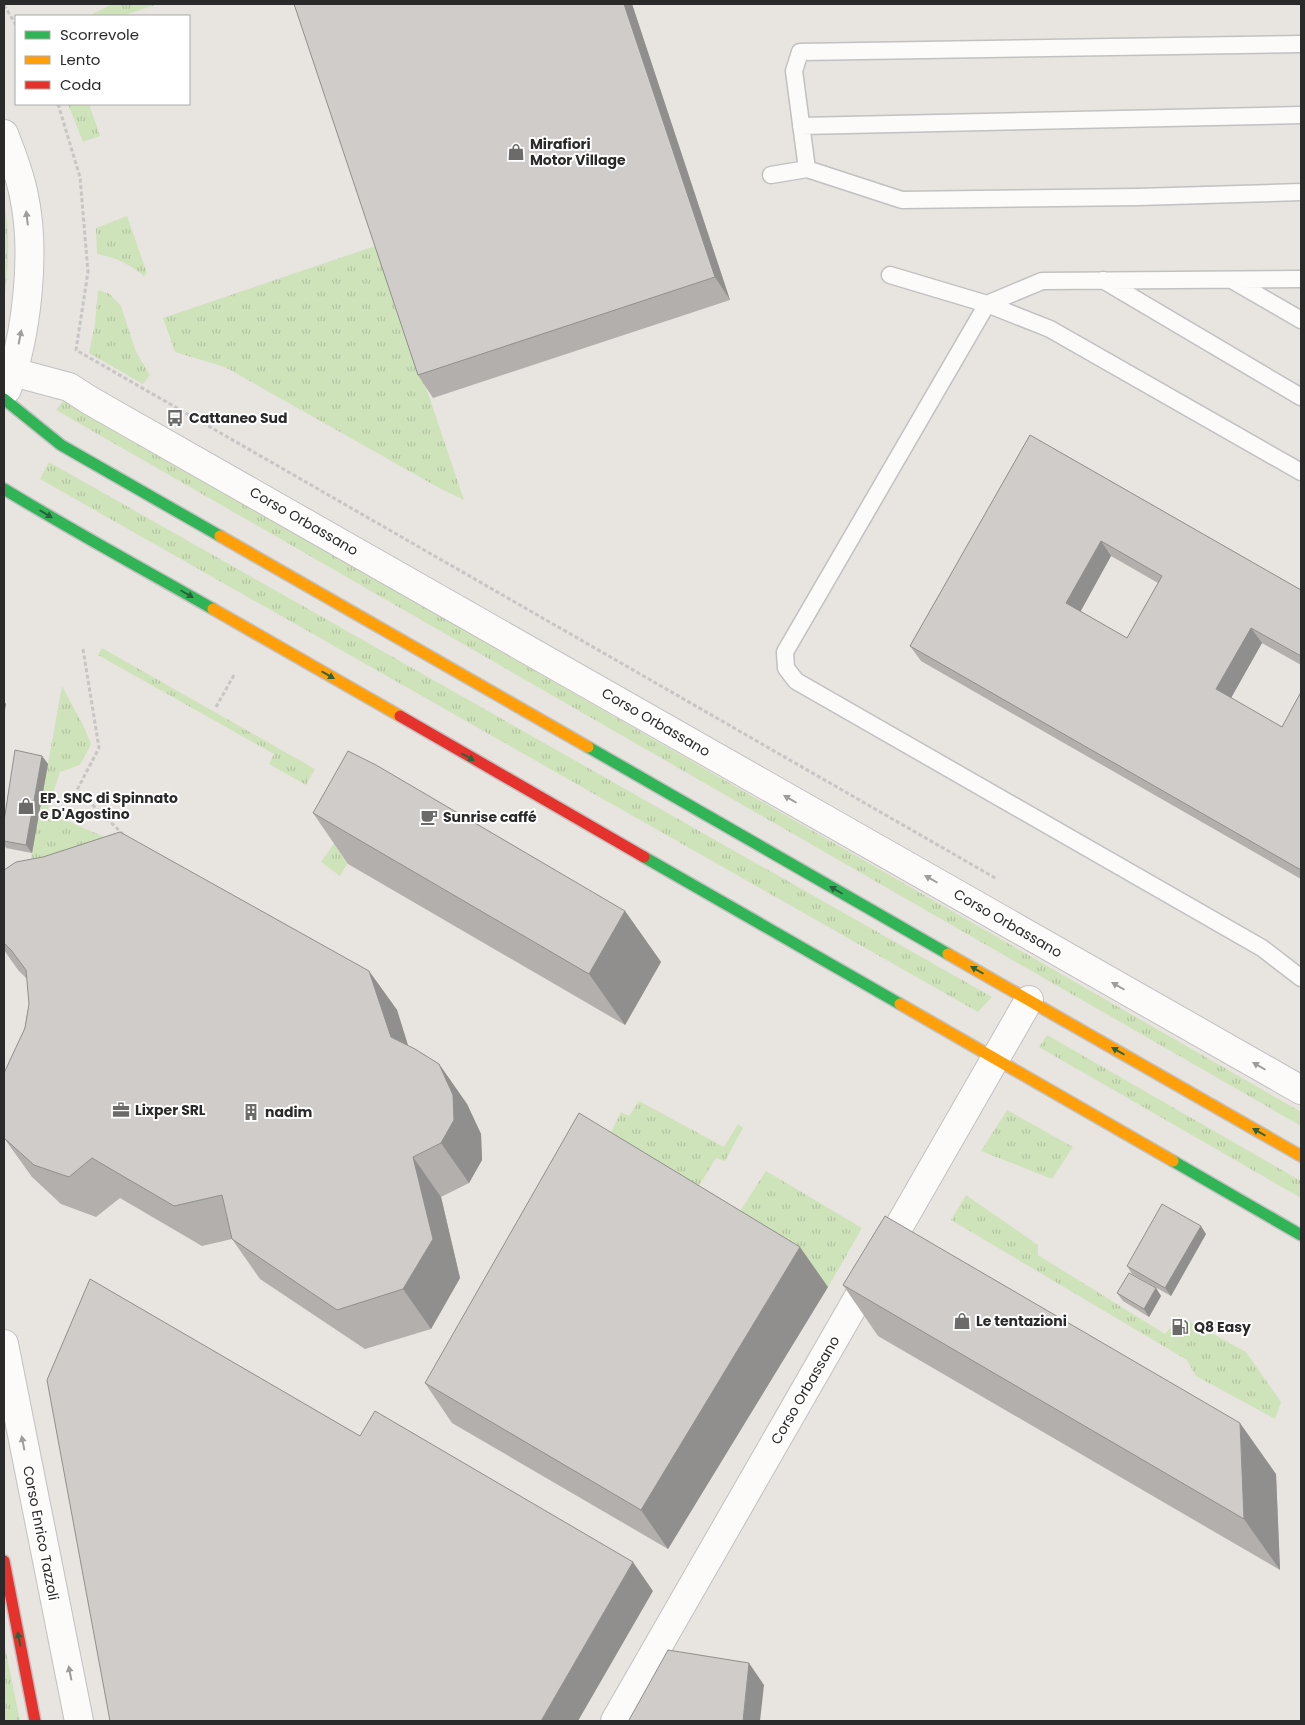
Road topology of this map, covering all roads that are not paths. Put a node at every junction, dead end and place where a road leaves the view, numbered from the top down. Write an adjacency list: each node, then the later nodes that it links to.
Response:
1 (1301, 44): 3 (lane)
2 (1301, 115): 3 (lane)
3 (802, 126): 5 (lane)
4 (4, 134): 14 (street, one-way to 4)
5 (807, 169): 6 (lane); 7 (lane)
6 (771, 175)
7 (1301, 192)
8 (890, 275): 12 (lane)
9 (1301, 278): 10 (lane)
10 (1230, 279): 11 (lane); 13 (lane)
11 (1103, 280): 12 (lane); 15 (lane)
12 (987, 304): 17 (lane); 19 (lane)
13 (1301, 320)
14 (8, 372): 16 (street); 22 (street, Corso Orbassano, one-way to 14)
15 (1301, 397)
16 (4, 398): 20 (main road, one-way to 16)
17 (1301, 472)
18 (4, 489): 21 (main road, one-way to 21)
19 (1301, 978)
20 (1029, 1000): 21 (street, Corso Orbassano); 23 (main road, one-way to 20)
21 (996, 1058): 24 (main road); 29 (street, Corso Orbassano)
22 (1301, 1090)
23 (1301, 1156)
24 (1301, 1235)
25 (4, 1344): 28 (street, Corso Enrico Tazzoli, one-way to 25)
26 (4, 1561): 27 (main road, one-way to 26)
27 (35, 1721)
28 (79, 1721)
29 (615, 1721)

